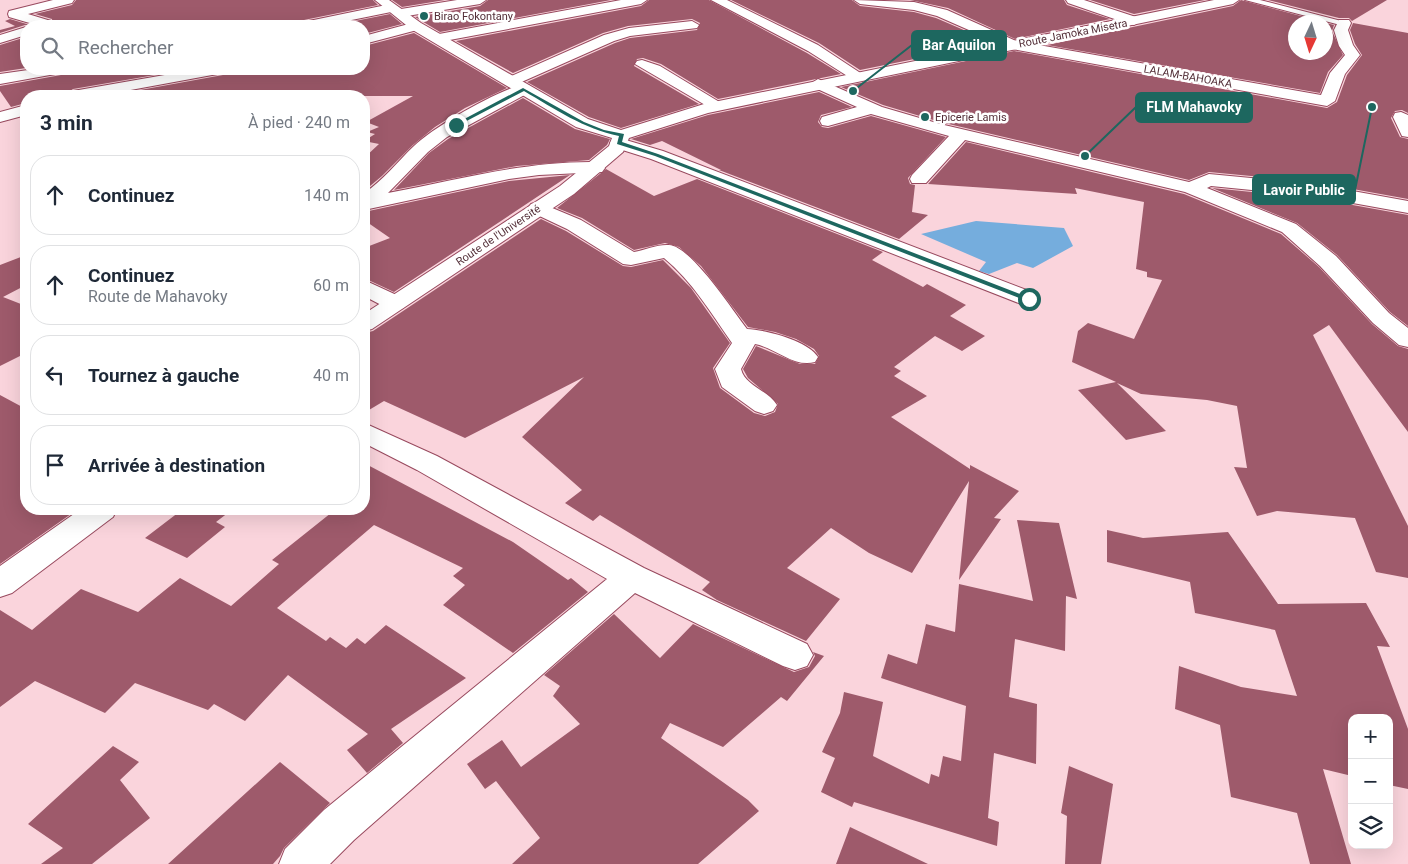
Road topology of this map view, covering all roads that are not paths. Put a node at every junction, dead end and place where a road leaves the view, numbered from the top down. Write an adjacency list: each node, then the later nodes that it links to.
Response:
1 (68, 0): 13 (street)
2 (480, 0): 10 (street)
3 (641, 0): 11 (street)
4 (717, 0): 28 (street)
5 (860, 0): 24 (street)
6 (1072, 0): 15 (street)
7 (1233, 0): 15 (street, Route Jamoka Misetra)
8 (1249, 0): 16 (lane, LALAM-BAHOAKA)
9 (346, 5): 12 (street)
10 (393, 5): 12 (street); 18 (street)
11 (596, 8): 20 (street); 22 (street)
12 (356, 15): 14 (street)
13 (33, 20)
14 (332, 20)
15 (1134, 21): 24 (street, Route Jamoka Misetra)
16 (1344, 23): 24 (street, LALAM-BAHOAKA)
17 (692, 25): 20 (street)
18 (416, 26): 21 (street); 22 (street)
19 (20, 32): 23 (street)
20 (629, 32): 31 (street)
21 (370, 38)
22 (439, 38): 31 (street)
23 (0, 39)
24 (1012, 45): 28 (street, Route Jamoka Misetra)
25 (642, 64): 33 (street)
26 (24, 75): 29 (street)
27 (190, 75): 32 (street)
28 (857, 76): 30 (street, Route Jamoka Misetra)
29 (0, 79)
30 (818, 84): 33 (street, Route Jamoka Misetra); 34 (street)
31 (518, 85): 39 (street); 43 (street)
32 (106, 90)
33 (718, 106): 39 (street, Route Jamoka Misetra)
34 (873, 108): 37 (street); 38 (street)
35 (20, 112): 36 (street)
36 (0, 117)
37 (828, 122)
38 (961, 134): 41 (street); 42 (street)
39 (620, 139): 40 (street, Route de l'Université); 48 (street)
40 (596, 168): 44 (street); 46 (street, Route de l'Université)
41 (920, 178)
42 (1191, 188): 45 (street); 51 (street)
43 (370, 198)
44 (370, 201)
45 (1408, 207)
46 (538, 208): 49 (street, Route de l'Université); 52 (street)
47 (370, 290): 49 (street)
48 (1029, 299)
49 (395, 303): 50 (street, Route de l'Université)
50 (370, 320)
51 (1408, 340)
52 (743, 342): 53 (street); 54 (street)
53 (806, 357)
54 (764, 405)
55 (370, 435): 57 (street)
56 (94, 515): 58 (street)
57 (632, 576): 59 (street); 60 (street)
58 (0, 584)
59 (795, 655)
60 (300, 864)

